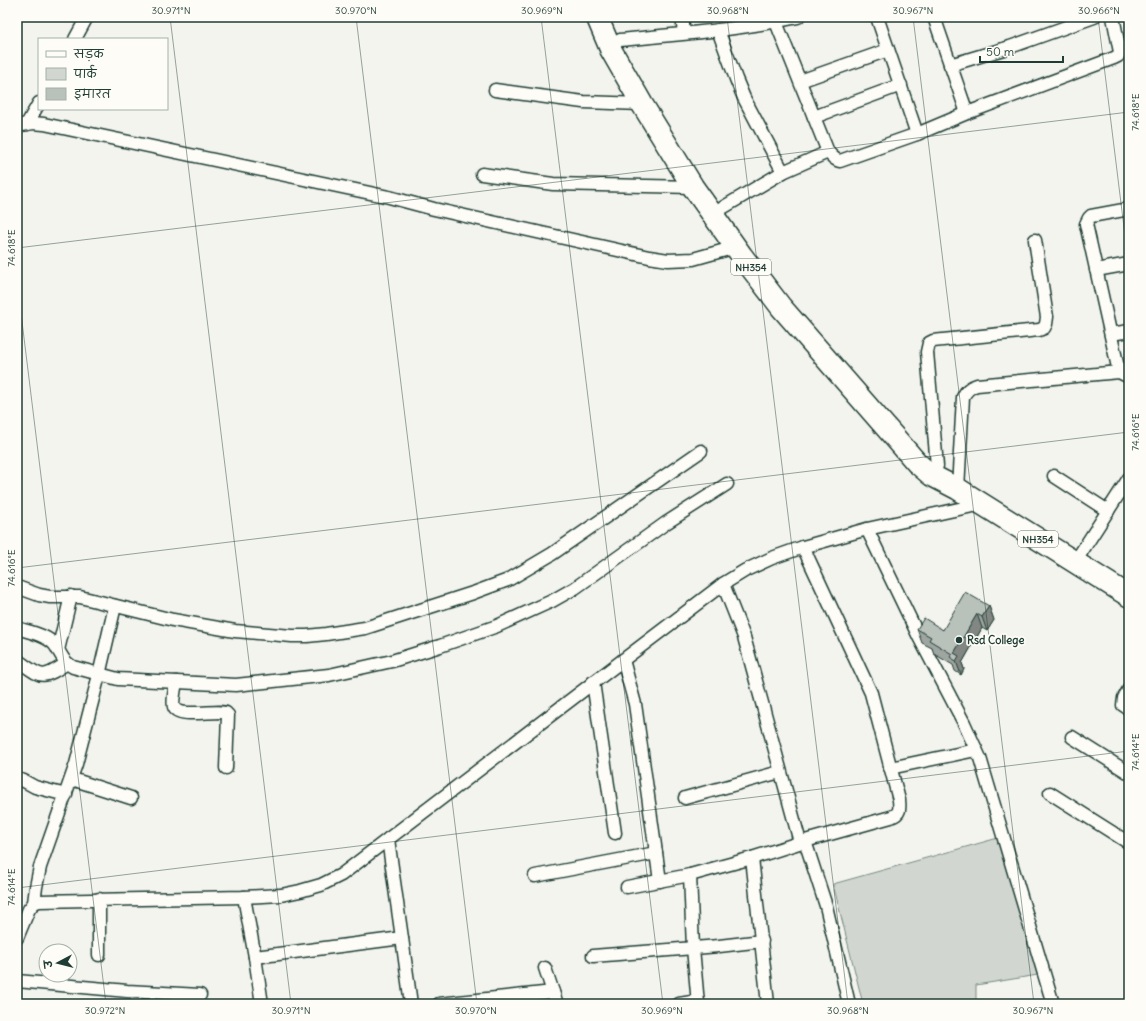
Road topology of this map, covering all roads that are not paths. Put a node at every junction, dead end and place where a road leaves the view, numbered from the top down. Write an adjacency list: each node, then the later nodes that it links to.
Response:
1 (87, 17): 13 (street)
2 (597, 17): 21 (highway, NH354)
3 (611, 17): 14 (highway, NH354)
4 (682, 17): 12 (street)
5 (798, 17): 10 (street)
6 (877, 17): 15 (street)
7 (934, 17): 16 (street)
8 (1094, 17): 16 (street)
9 (1113, 17): 22 (street)
10 (776, 22): 11 (street); 17 (street)
11 (718, 30): 12 (street); 27 (street)
12 (684, 33): 14 (street)
13 (76, 38)
14 (620, 40): 31 (highway, NH354)
15 (888, 50): 17 (street); 18 (street)
16 (950, 65): 22 (street)
17 (800, 81): 23 (street)
18 (901, 85): 23 (street); 25 (street)
19 (495, 90): 21 (street)
20 (38, 104): 24 (street)
21 (642, 104): 29 (highway, NH354)
22 (967, 113): 25 (street)
23 (814, 117): 26 (street)
24 (22, 125): 33 (street)
25 (917, 134): 26 (street)
26 (828, 152): 27 (street)
27 (783, 172): 31 (street)
28 (482, 174): 29 (street)
29 (693, 187): 31 (highway, NH354)
30 (1129, 209): 35 (street)
31 (719, 211): 33 (highway, NH354); 42 (highway, NH354)
32 (1035, 240): 42 (street)
33 (736, 247): 42 (highway, NH354)
34 (1129, 264): 35 (street)
35 (1096, 270): 37 (street)
36 (1129, 331): 37 (street)
37 (1111, 334): 38 (street)
38 (1124, 374): 42 (street)
39 (701, 451): 53 (street)
40 (1054, 476): 45 (street)
41 (1129, 478): 45 (street)
42 (947, 479): 44 (highway, NH354)
43 (726, 484): 60 (street)
44 (982, 504): 46 (street); 48 (highway, NH354)
45 (1108, 511): 48 (street)
46 (867, 529): 47 (street); 65 (street)
47 (803, 547): 49 (street); 67 (street)
48 (1075, 562): 52 (highway, NH354)
49 (723, 584): 57 (street); 68 (street)
50 (17, 587): 51 (street)
51 (71, 596): 53 (street); 55 (street)
52 (1129, 596)
53 (115, 606): 59 (street)
54 (17, 628): 55 (street)
55 (58, 650): 58 (street)
56 (17, 660): 58 (street)
57 (623, 660): 61 (street); 80 (street)
58 (66, 664): 59 (street)
59 (99, 675): 60 (street); 71 (street)
60 (176, 682): 66 (street)
61 (593, 682): 76 (street); 77 (street)
62 (1129, 689): 63 (street)
63 (1129, 709)
64 (1072, 737): 69 (street)
65 (976, 750): 67 (street); 108 (street)
66 (226, 768)
67 (890, 768): 78 (street)
68 (780, 772): 75 (street); 78 (street)
69 (1129, 773)
70 (17, 779): 73 (street)
71 (72, 779): 73 (street); 74 (street)
72 (1050, 792): 79 (street)
73 (66, 795): 88 (street)
74 (131, 798)
75 (686, 798)
76 (615, 833)
77 (388, 839): 86 (street); 90 (street)
78 (802, 842): 81 (street); 107 (street)
79 (1129, 844)
80 (656, 853): 83 (street); 84 (street)
81 (752, 858): 82 (street); 91 (street)
82 (690, 875): 84 (street); 92 (street)
83 (535, 876)
84 (660, 881): 85 (street)
85 (627, 887)
86 (244, 897): 87 (street); 95 (street)
87 (99, 899): 88 (street); 93 (street)
88 (34, 902): 89 (street)
89 (17, 938)
90 (402, 938): 95 (street); 102 (street)
91 (762, 941): 92 (street); 106 (street)
92 (693, 948): 94 (street); 100 (street)
93 (99, 955)
94 (593, 956)
95 (255, 957): 101 (street)
96 (545, 968): 98 (street)
97 (17, 980): 99 (street)
98 (553, 992): 103 (street); 104 (street)
99 (200, 995)
100 (698, 1003): 105 (street)
101 (262, 1004)
102 (411, 1004)
103 (439, 1004)
104 (557, 1004)
105 (679, 1004)
106 (768, 1004)
107 (849, 1004)
108 (1053, 1004)

